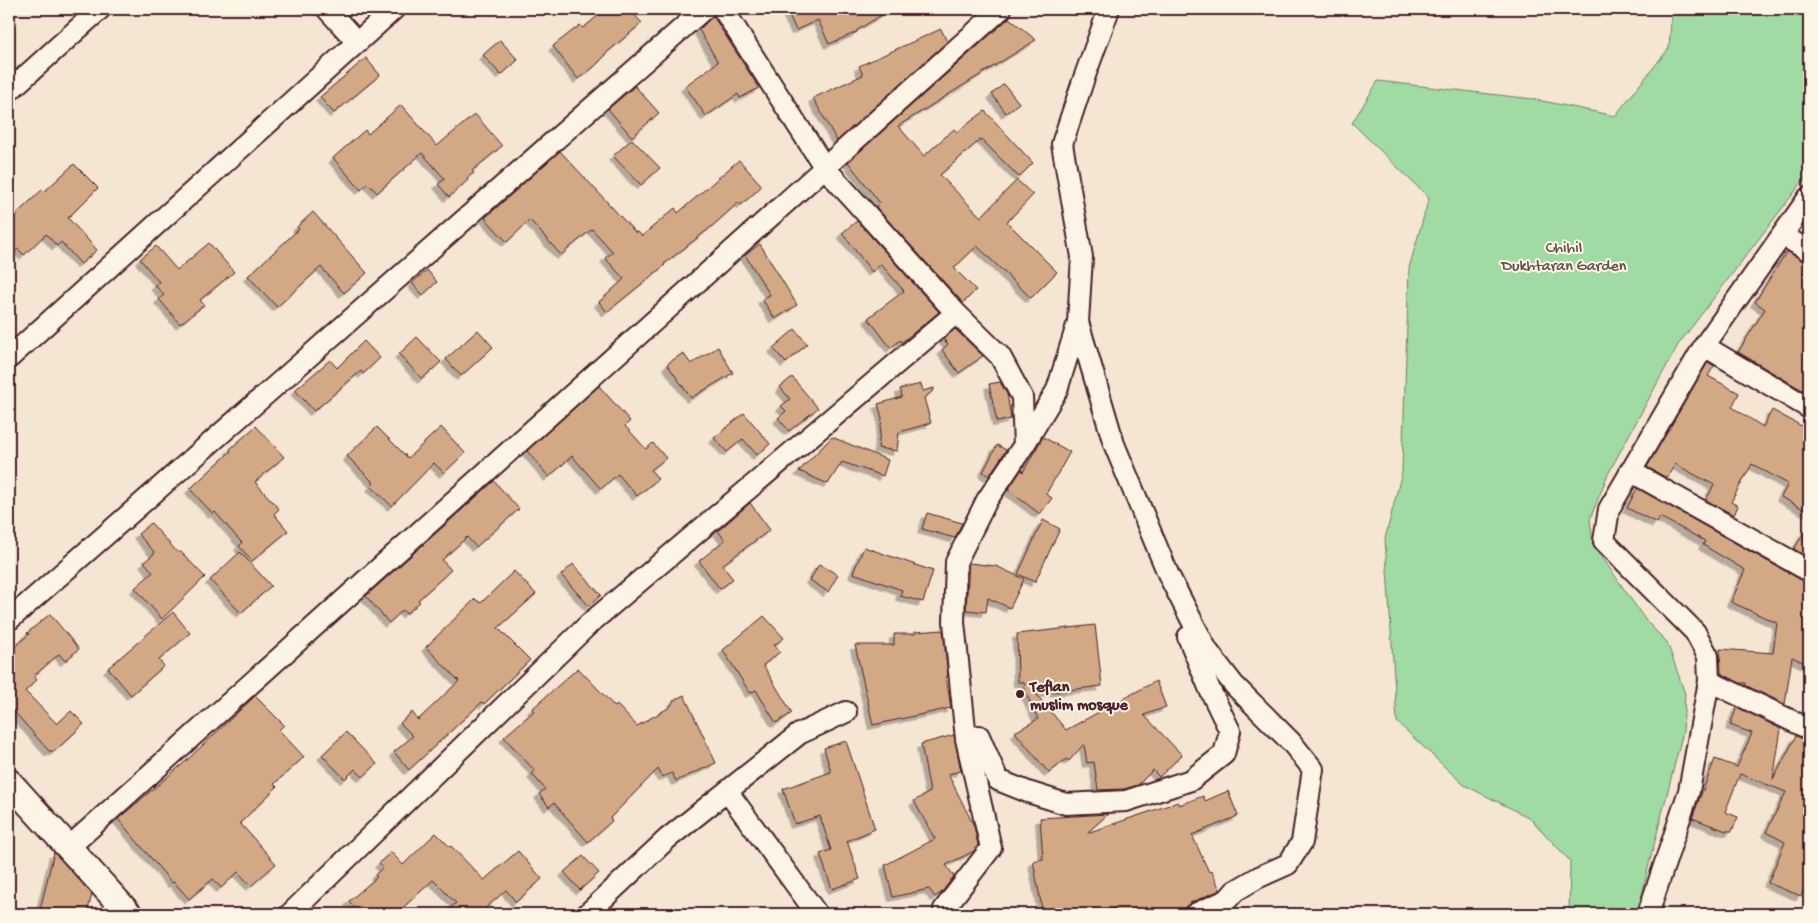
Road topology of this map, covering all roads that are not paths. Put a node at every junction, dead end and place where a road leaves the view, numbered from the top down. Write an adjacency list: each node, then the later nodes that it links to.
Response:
1 (100, 9): 9 (street)
2 (327, 9): 8 (street)
3 (394, 9): 8 (street)
4 (704, 9): 23 (street)
5 (723, 9): 10 (street)
6 (1001, 9): 10 (street)
7 (1109, 9): 15 (street)
8 (357, 42): 17 (street)
9 (9, 91)
10 (825, 168): 14 (street); 30 (street)
11 (1809, 197): 12 (street)
12 (1782, 235): 13 (street); 16 (street)
13 (1809, 251)
14 (956, 313): 19 (street); 32 (street)
15 (1078, 322): 19 (street); 22 (street)
16 (1704, 346): 18 (street); 20 (street)
17 (9, 358)
18 (1809, 408)
19 (1024, 445): 27 (street)
20 (1630, 471): 21 (street); 24 (street)
21 (1809, 571)
22 (1169, 576): 27 (street); 36 (street)
23 (9, 620)
24 (1709, 681): 26 (street); 37 (street)
25 (846, 712): 29 (street)
26 (1809, 729)
27 (966, 738): 35 (street)
28 (9, 782): 30 (street)
29 (727, 791): 33 (street); 34 (street)
30 (68, 848): 31 (street)
31 (129, 914)
32 (290, 914)
33 (587, 914)
34 (817, 914)
35 (945, 914)
36 (1196, 914)
37 (1648, 914)

